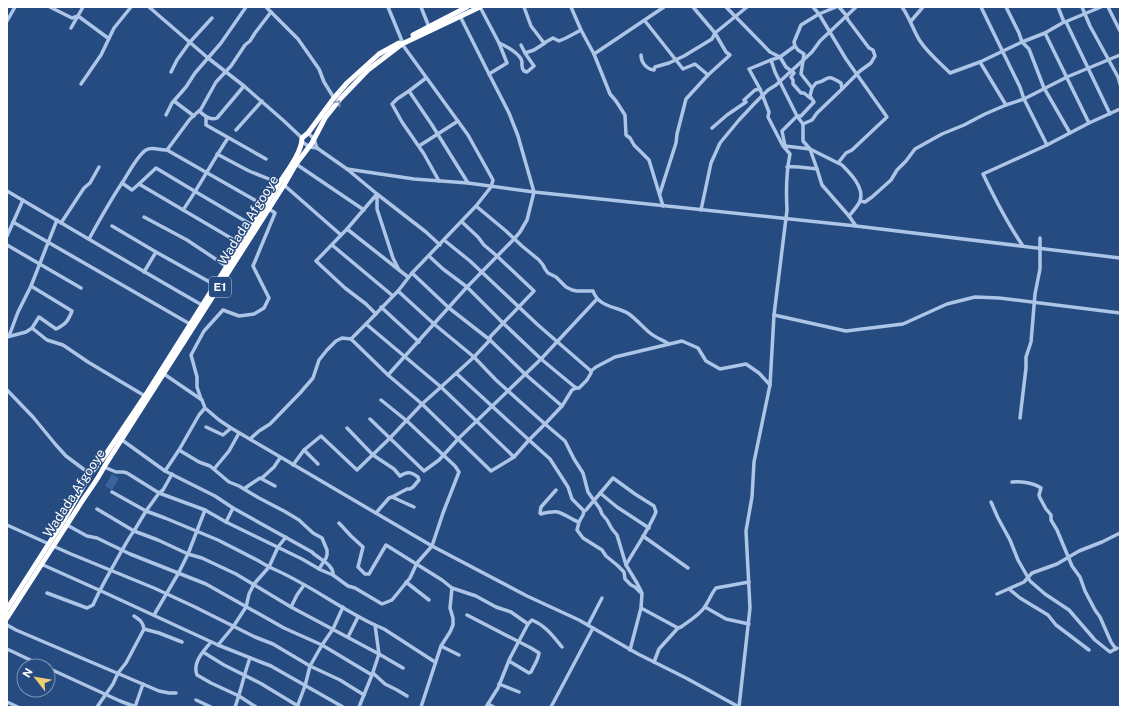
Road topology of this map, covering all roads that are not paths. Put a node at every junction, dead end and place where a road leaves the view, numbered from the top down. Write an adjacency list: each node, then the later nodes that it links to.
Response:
1 (15, 7): 40 (street)
2 (50, 7): 35 (street)
3 (83, 7): 35 (street)
4 (131, 7): 50 (street)
5 (149, 7): 30 (street)
6 (158, 7): 30 (street)
7 (246, 7): 64 (street)
8 (266, 7): 31 (street)
9 (388, 7): 53 (street)
10 (420, 7): 43 (street)
11 (467, 7): 43 (highway, Wadada Afgooye / E1)
12 (480, 7): 36 (highway, Wadada Afgooye / E1); 54 (street)
13 (524, 7): 55 (street)
14 (571, 7): 45 (street)
15 (664, 7): 39 (street)
16 (693, 7): 47 (street)
17 (726, 7): 37 (street)
18 (747, 7): 37 (street)
19 (813, 7): 32 (street)
20 (838, 7): 32 (street); 34 (street)
21 (856, 7): 34 (street)
22 (902, 7): 41 (street)
23 (923, 7): 41 (street)
24 (981, 7): 58 (street)
25 (1006, 7): 52 (street)
26 (1058, 7): 42 (street)
27 (1082, 7): 33 (street)
28 (1101, 7): 33 (street)
29 (1108, 7): 46 (street)
30 (154, 12): 51 (street)
31 (271, 12): 71 (street); 89 (street)
32 (819, 14): 48 (street); 57 (street)
33 (1086, 14): 42 (street); 68 (street)
34 (846, 15): 48 (street); 75 (street)
35 (78, 16): 44 (street); 50 (street)
36 (460, 16): 53 (highway, Wadada Afgooye / E1); 74 (street)
37 (734, 16): 47 (street); 63 (street)
38 (212, 18): 51 (street)
39 (645, 20): 60 (street); 65 (street)
40 (7, 21)
41 (911, 21): 69 (street)
42 (1065, 22): 49 (street); 70 (street)
43 (429, 27): 53 (highway, Wadada Afgooye / E1)
44 (71, 28)
45 (581, 30): 55 (street); 60 (street)
46 (1120, 31)
47 (715, 32): 65 (street); 76 (street)
48 (829, 32): 67 (street); 75 (street)
49 (1045, 33): 52 (street); 77 (street)
50 (108, 38): 80 (street)
51 (190, 42): 64 (street); 73 (street)
52 (1022, 42): 58 (street); 84 (street)
53 (402, 43): 78 (street); 89 (highway, Wadada Afgooye / E1); 111 (highway, Wadada Afgooye / E1, one-way to 53)
54 (499, 43): 59 (street); 74 (street)
55 (545, 43): 59 (street)
56 (521, 45): 59 (street)
57 (795, 46): 63 (street); 67 (street)
58 (1002, 51): 69 (street); 90 (street)
59 (525, 53)
60 (594, 54): 140 (street)
61 (641, 55): 65 (street)
62 (1120, 55): 68 (street)
63 (780, 57): 66 (street); 72 (street)
64 (208, 58): 71 (street); 91 (street)
65 (676, 60): 76 (street)
66 (770, 60): 79 (street); 85 (street)
67 (803, 60): 72 (street); 83 (street)
68 (1109, 60): 70 (street); 81 (street)
69 (980, 62): 94 (street)
70 (1088, 68): 77 (street); 97 (street)
71 (226, 71): 82 (street); 96 (street)
72 (791, 71): 79 (street); 93 (street)
73 (171, 72)
74 (489, 74): 138 (street)
75 (857, 74): 86 (street); 122 (street)
76 (708, 75): 140 (street)
77 (1067, 76): 84 (street); 103 (street)
78 (426, 78): 87 (street); 102 (street)
79 (780, 81): 88 (street); 100 (street)
80 (81, 84)
81 (1120, 84)
82 (244, 86): 92 (street); 101 (street)
83 (812, 88): 86 (street); 93 (street)
84 (1044, 88): 90 (street); 108 (street)
85 (760, 89): 88 (street); 105 (street)
86 (842, 89): 104 (street)
87 (409, 91): 109 (street); 114 (street)
88 (763, 96): 115 (street); 148 (street)
89 (334, 98): 107 (highway, Wadada Afgooye / E1)
90 (1024, 99): 94 (street); 113 (street)
91 (174, 100): 98 (street); 99 (street)
92 (262, 101): 106 (street); 112 (street)
93 (814, 102): 100 (street)
94 (1006, 105): 142 (street)
95 (1120, 109): 97 (street)
96 (199, 111): 99 (street); 101 (street)
97 (1110, 114): 103 (street)
98 (166, 115)
99 (194, 116): 119 (street)
100 (797, 116): 104 (street); 115 (street)
101 (206, 117): 110 (street)
102 (458, 121): 109 (street); 135 (street)
103 (1089, 123): 108 (street)
104 (803, 124): 118 (street)
105 (712, 128)
106 (236, 130)
107 (308, 133): 111 (street); 112 (highway, Wadada Afgooye / E1)
108 (1070, 133): 113 (street)
109 (438, 134): 114 (street); 132 (street)
110 (228, 138): 120 (street); 121 (street)
111 (314, 139): 116 (highway, Wadada Afgooye / E1); 117 (street)
112 (302, 140): 116 (street); 145 (highway, Wadada Afgooye / E1)
113 (1047, 145): 171 (street)
114 (419, 146): 130 (street)
115 (785, 146): 118 (street); 125 (street)
116 (310, 147): 117 (street); 123 (highway, Wadada Afgooye / E1)
117 (317, 148): 126 (street)
118 (810, 149): 122 (street); 127 (street)
119 (167, 150): 128 (street); 131 (street)
120 (217, 154): 128 (street); 129 (street)
121 (266, 159)
122 (838, 163): 142 (street)
123 (296, 164): 134 (highway, Wadada Afgooye / E1); 147 (street)
124 (99, 167): 155 (street)
125 (787, 167): 127 (street); 151 (street)
126 (347, 169): 130 (street); 139 (street)
127 (817, 169): 149 (street)
128 (206, 173): 137 (street); 145 (street)
129 (269, 179)
130 (439, 180): 132 (street)
131 (122, 183): 133 (street); 163 (street)
132 (468, 183): 135 (street)
133 (139, 184): 137 (street); 146 (street)
134 (284, 185): 145 (highway, Wadada Afgooye / E1); 160 (street)
135 (491, 186): 138 (street); 143 (street)
136 (7, 191): 141 (street)
137 (196, 192): 146 (street); 157 (street)
138 (534, 192): 144 (street); 164 (street)
139 (377, 194): 147 (street); 170 (street); 179 (street)
140 (659, 194): 144 (street)
141 (23, 200): 152 (street); 153 (street)
142 (860, 201): 149 (street)
143 (476, 206): 154 (street); 164 (street)
144 (663, 206): 148 (street)
145 (267, 208): 157 (highway, Wadada Afgooye / E1); 214 (highway, Wadada Afgooye / E1); 224 (street)
146 (183, 210): 168 (street)
147 (364, 210): 159 (street)
148 (701, 210): 151 (street)
149 (849, 216): 158 (street)
150 (144, 217): 178 (street)
151 (786, 219): 158 (street); 198 (street)
152 (57, 220): 155 (street); 166 (street)
153 (13, 222): 161 (street); 166 (street)
154 (462, 222): 165 (street); 175 (street)
155 (61, 223): 163 (street)
156 (112, 226): 173 (street)
157 (252, 226): 168 (highway, Wadada Afgooye / E1)
158 (856, 226): 171 (street)
159 (347, 229): 160 (street); 179 (street)
160 (341, 235): 169 (street)
161 (7, 236)
162 (1040, 238): 172 (street)
163 (88, 239): 180 (street)
164 (514, 239): 175 (street); 190 (street)
165 (444, 240): 170 (street); 181 (street)
166 (48, 242): 177 (street); 200 (street)
167 (7, 244): 177 (street)
168 (241, 244): 178 (highway, Wadada Afgooye / E1)
169 (332, 245): 189 (street); 196 (street)
170 (440, 245): 174 (street)
171 (1023, 246): 172 (street)
172 (1040, 248): 176 (street); 191 (street)
173 (156, 252): 180 (street); 184 (street)
174 (429, 256): 182 (street); 186 (street)
175 (497, 256): 181 (street); 193 (street)
176 (1120, 258)
177 (40, 264): 185 (street); 187 (street)
178 (226, 266): 184 (highway, Wadada Afgooye / E1)
179 (399, 270): 183 (street)
180 (144, 272): 192 (street)
181 (481, 272): 186 (street); 193 (street)
182 (412, 273): 183 (street); 195 (street)
183 (408, 278): 188 (street)
184 (215, 285): 192 (highway, Wadada Afgooye / E1)
185 (31, 286): 203 (street); 204 (street)
186 (467, 287): 195 (street); 199 (street)
187 (81, 288)
188 (398, 291): 189 (street); 202 (street)
189 (393, 296): 194 (street)
190 (597, 299): 208 (street); 209 (street)
191 (1034, 303): 197 (street); 198 (street); 230 (street)
192 (202, 305): 200 (highway, Wadada Afgooye / E1)
193 (520, 307): 199 (street); 208 (street)
194 (381, 308): 196 (street); 207 (street)
195 (449, 308): 202 (street); 206 (street)
196 (376, 314): 201 (street)
197 (1120, 314)
198 (774, 315): 218 (street)
199 (503, 323): 206 (street); 212 (street)
200 (190, 324): 223 (highway, Wadada Afgooye / E1)
201 (366, 324): 205 (street); 210 (street)
202 (434, 324): 207 (street); 211 (street)
203 (32, 328): 204 (street); 223 (street)
204 (8, 337)
205 (350, 339): 217 (street); 241 (street)
206 (490, 340): 211 (street); 216 (street)
207 (419, 342): 210 (street)
208 (557, 342): 212 (street); 213 (street)
209 (669, 344): 213 (street); 218 (street)
210 (404, 357): 217 (street); 219 (street)
211 (474, 358): 215 (street); 222 (street)
212 (540, 359): 216 (street); 220 (street)
213 (591, 371): 220 (street)
214 (164, 374): 224 (street); 242 (highway, Wadada Afgooye / E1)
215 (456, 374): 219 (street); 227 (street)
216 (525, 374): 222 (street); 228 (street)
217 (388, 375): 226 (street)
218 (770, 385): 306 (street)
219 (440, 387): 226 (street); 233 (street)
220 (576, 388): 228 (street)
221 (7, 390): 256 (street)
222 (508, 390): 227 (street); 234 (street)
223 (145, 396): 256 (highway, Wadada Afgooye / E1)
224 (202, 400): 229 (street)
225 (381, 400): 232 (street)
226 (422, 404): 232 (street); 240 (street)
227 (492, 406): 233 (street); 243 (street)
228 (562, 406): 234 (street)
229 (205, 408): 236 (street); 244 (street)
230 (1020, 418)
231 (370, 419): 239 (street)
232 (407, 421): 239 (street); 247 (street)
233 (476, 422): 240 (street); 248 (street)
234 (545, 424): 243 (street); 268 (street)
235 (206, 427): 236 (street)
236 (231, 428): 238 (street)
237 (346, 428): 246 (street)
238 (239, 433): 241 (street); 253 (street)
239 (390, 438): 246 (street); 247 (street)
240 (459, 438): 247 (street); 248 (street)
241 (250, 439): 249 (street)
242 (122, 440): 252 (highway, Wadada Afgooye / E1); 254 (street)
243 (529, 440): 248 (street); 275 (street)
244 (179, 450): 253 (street); 254 (street)
245 (304, 450): 246 (street); 250 (street); 251 (street)
246 (373, 455): 267 (street)
247 (443, 456): 289 (street)
248 (514, 457)
249 (280, 458): 251 (street); 258 (street)
250 (318, 464)
251 (293, 465): 276 (street)
252 (104, 467): 257 (highway, Wadada Afgooye / E1); 265 (street)
253 (214, 469): 262 (street)
254 (165, 471): 255 (street)
255 (172, 474): 265 (street); 271 (street)
256 (90, 475): 257 (highway); 259 (highway); 288 (highway, Wadada Afgooye / E1)
257 (100, 476): 259 (highway, Wadada Afgooye / E1)
258 (262, 478): 261 (street); 262 (street)
259 (96, 482): 281 (highway, Wadada Afgooye / E1)
260 (1012, 482): 293 (street)
261 (275, 486)
262 (244, 489): 294 (street)
263 (556, 490): 278 (street)
264 (112, 492): 274 (street)
265 (159, 493): 273 (street); 274 (street)
266 (600, 493): 268 (street); 282 (street); 282 (street)
267 (392, 497): 270 (street); 276 (street)
268 (594, 500): 275 (street); 297 (street)
269 (991, 502): 304 (street)
270 (414, 507)
271 (233, 508): 277 (street); 287 (street)
272 (97, 509): 284 (street)
273 (205, 510): 277 (street); 283 (street)
274 (146, 511): 283 (street); 284 (street)
275 (584, 511): 278 (street)
276 (376, 513): 289 (street)
277 (226, 522): 290 (street)
278 (579, 522): 313 (street)
279 (339, 523): 295 (street)
280 (7, 525): 288 (street)
281 (67, 525): 288 (highway, Wadada Afgooye / E1); 291 (street)
282 (649, 528): 286 (street)
283 (196, 531): 292 (street); 298 (street)
284 (134, 532): 291 (street); 292 (street)
285 (1120, 533): 293 (street)
286 (643, 536): 297 (street); 299 (street)
287 (286, 537): 290 (street); 294 (street)
288 (51, 545): 296 (highway, Wadada Afgooye / E1); 301 (street); 323 (highway, Wadada Afgooye / E1)
289 (432, 546): 295 (street); 333 (street)
290 (278, 547): 298 (street); 300 (street)
291 (122, 550): 301 (street); 302 (street)
292 (188, 554): 302 (street); 307 (street)
293 (1068, 558): 304 (street); 304 (street)
294 (324, 562): 300 (street); 303 (street)
295 (417, 563): 305 (street); 309 (street)
296 (41, 564): 311 (street); 328 (highway, Wadada Afgooye / E1)
297 (626, 564): 313 (street)
298 (269, 567): 307 (street); 308 (street)
299 (688, 568)
300 (319, 569): 303 (street)
301 (111, 571): 311 (street); 314 (street)
302 (178, 574): 314 (street); 318 (street)
303 (333, 575): 305 (street)
304 (1028, 578): 310 (street)
305 (406, 582): 317 (street)
306 (749, 582): 321 (street); 330 (street)
307 (254, 584): 318 (street); 319 (street)
308 (304, 585): 319 (street); 320 (street)
309 (452, 588): 329 (street); 345 (street)
310 (1009, 588): 315 (street); 349 (street)
311 (99, 590): 312 (street); 324 (street)
312 (47, 593)
313 (642, 593): 322 (street)
314 (166, 594): 324 (street); 334 (street)
315 (997, 594)
316 (602, 598): 333 (street)
317 (429, 600)
318 (246, 607): 334 (street); 344 (street)
319 (291, 607): 338 (street)
320 (343, 607): 327 (street); 338 (street)
321 (705, 607): 330 (street); 336 (street)
322 (641, 608): 336 (street); 348 (street)
323 (7, 609)
324 (154, 615): 341 (street)
325 (467, 615): 342 (street)
326 (134, 616): 337 (street)
327 (358, 617): 332 (street); 339 (street)
328 (7, 618)
329 (528, 624): 342 (street); 346 (street)
330 (749, 624): 388 (street)
331 (7, 625): 361 (street)
332 (376, 625): 351 (street); 356 (street)
333 (588, 625): 335 (street)
334 (233, 626): 343 (street); 358 (street)
335 (593, 628): 348 (street); 387 (street)
336 (678, 628): 357 (street)
337 (144, 629): 340 (street); 361 (street)
338 (333, 629): 339 (street); 344 (street)
339 (348, 637): 351 (street)
340 (182, 642)
341 (211, 642): 343 (street); 350 (street)
342 (519, 642): 355 (street); 355 (street)
343 (218, 645): 354 (street)
344 (322, 645): 358 (street); 362 (street)
345 (441, 646): 352 (street); 356 (street)
346 (562, 647)
347 (7, 649): 353 (street)
348 (630, 650): 357 (street)
349 (1089, 650)
350 (203, 652): 363 (street); 371 (street)
351 (379, 654): 359 (street); 362 (street)
352 (459, 655)
353 (27, 658)
354 (250, 658): 363 (street); 366 (street)
355 (509, 661): 365 (street)
356 (435, 662): 385 (street)
357 (654, 662): 388 (street)
358 (310, 666): 366 (street); 370 (street)
359 (403, 668)
360 (56, 672): 369 (street)
361 (118, 673): 364 (street); 369 (street)
362 (373, 674): 370 (street); 372 (street)
363 (244, 675): 371 (street); 382 (street)
364 (143, 684): 368 (street); 378 (street)
365 (499, 684): 367 (street); 375 (street)
366 (306, 686): 382 (street); 383 (street)
367 (519, 692)
368 (176, 693)
369 (106, 695): 377 (street); 378 (street)
370 (364, 695): 384 (street)
371 (239, 696): 380 (street); 381 (street)
372 (407, 696)
373 (196, 700): 379 (street)
374 (7, 702): 376 (street)
375 (487, 705): 386 (street)
376 (18, 707)
377 (97, 707)
378 (135, 707)
379 (211, 707)
380 (235, 707)
381 (256, 707)
382 (298, 707)
383 (343, 707)
384 (359, 707)
385 (421, 707)
386 (494, 707)
387 (551, 707)
388 (739, 707)

